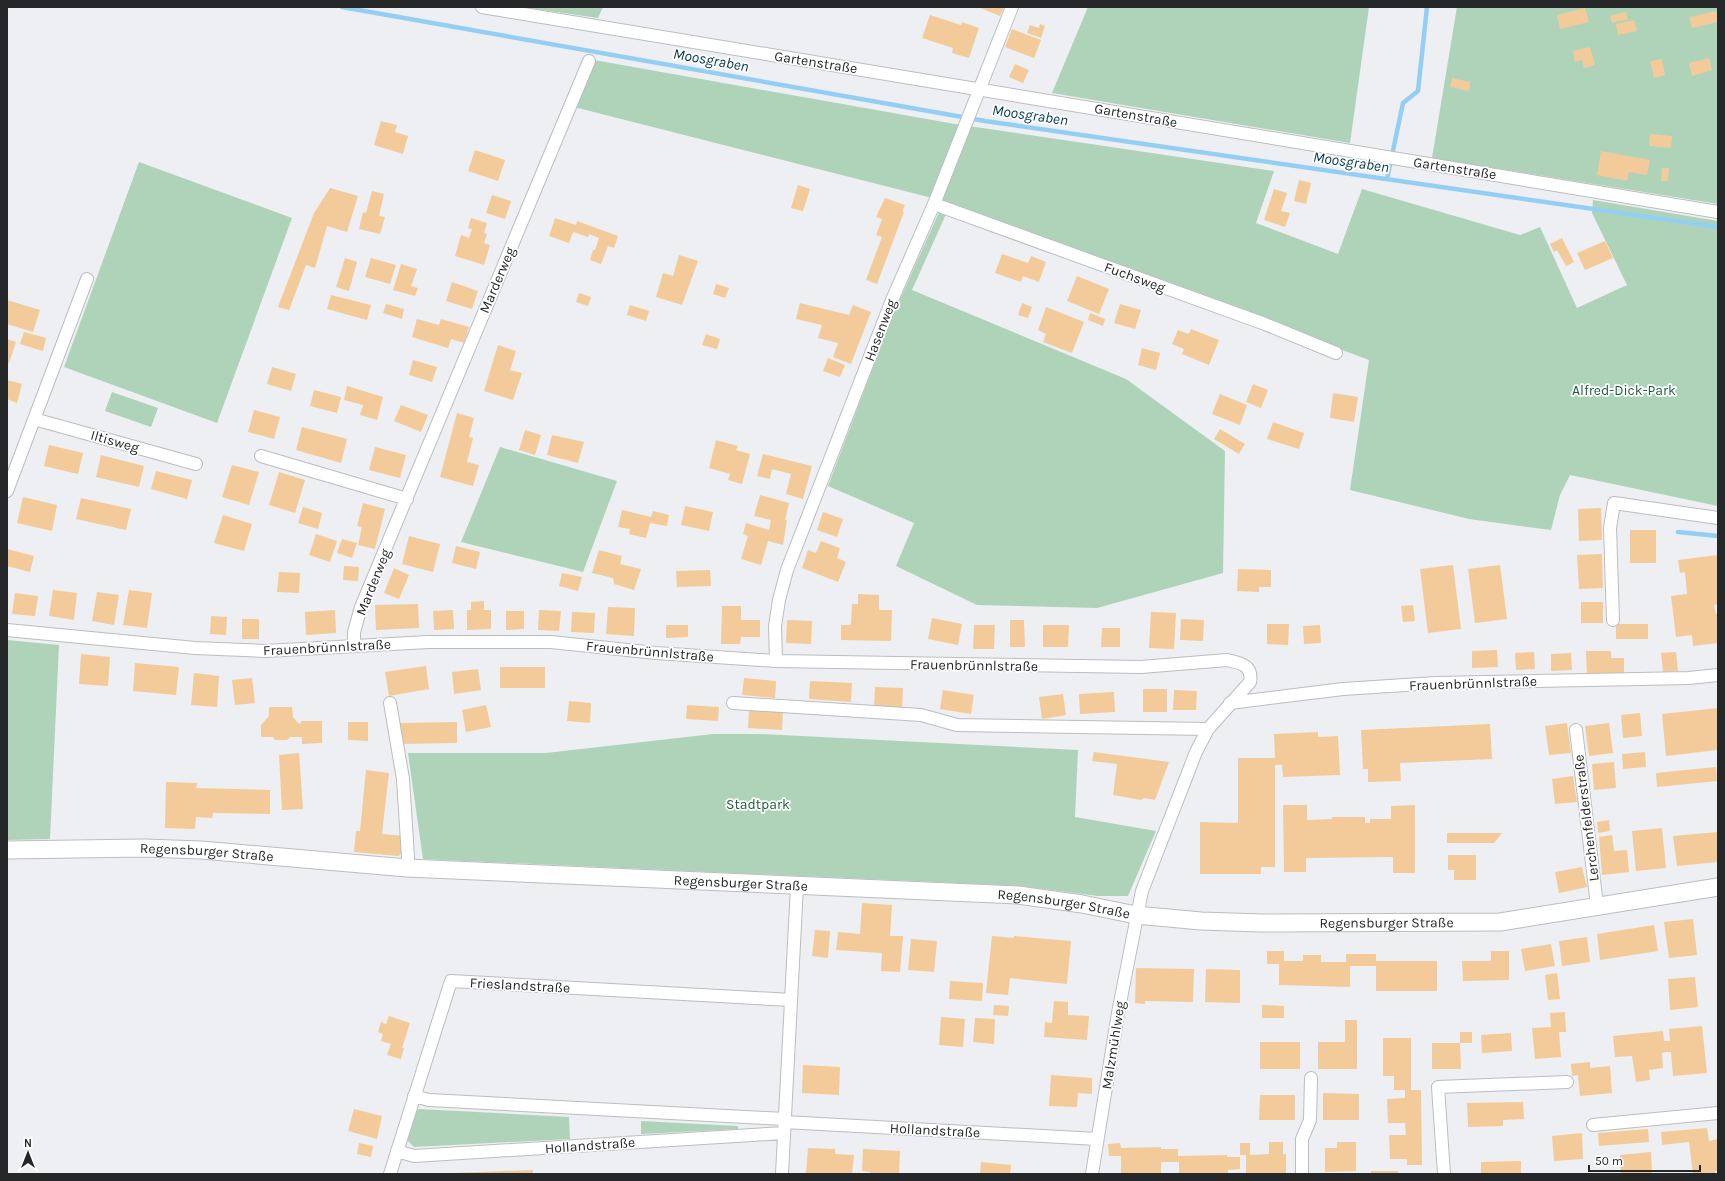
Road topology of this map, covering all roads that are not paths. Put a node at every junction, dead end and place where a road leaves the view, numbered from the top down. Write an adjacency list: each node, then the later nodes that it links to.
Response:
1 (482, 7): 4 (street, Gartenstraße)
2 (1012, 7): 4 (street, Hasenweg)
3 (589, 61): 13 (street, Marderweg)
4 (979, 88): 5 (street, Hasenweg); 6 (street, Gartenstraße)
5 (934, 204): 8 (street, Fuchsweg); 18 (street, Hasenweg)
6 (1718, 212)
7 (86, 279): 9 (street)
8 (1336, 353)
9 (34, 419): 11 (street, Iltisweg); 12 (street)
10 (261, 456): 13 (street)
11 (196, 464)
12 (7, 491)
13 (407, 499): 17 (street, Marderweg)
14 (1718, 518): 15 (street)
15 (1613, 620)
16 (7, 630): 17 (street, Frauenbrünnlstraße)
17 (354, 645): 18 (street, Frauenbrünnlstraße)
18 (776, 661): 22 (street, Frauenbrünnlstraße)
19 (1718, 675): 22 (street, Frauenbrünnlstraße)
20 (390, 703): 26 (street)
21 (733, 703): 23 (street)
22 (1230, 703): 23 (street, Frauenbrünnlstraße)
23 (1208, 729): 30 (street, Frauenbrünnlstraße)
24 (1576, 730): 29 (street, Lerchenfelderstraße)
25 (7, 850): 26 (street, Regensburger Straße)
26 (407, 868): 27 (street, Regensburger Straße)
27 (797, 886): 30 (street, Regensburger Straße); 31 (street)
28 (1718, 887): 29 (street, Regensburger Straße)
29 (1597, 905): 30 (street, Regensburger Straße)
30 (1136, 915): 38 (street, Malzmühlweg)
31 (791, 1000): 34 (street, Frieslandstraße); 36 (street)
32 (1311, 1078): 43 (street)
33 (1567, 1082): 44 (street)
34 (414, 1096): 36 (street, Hollandstraße); 39 (street, Frieslandstraße)
35 (1718, 1113): 37 (street)
36 (784, 1125): 38 (street, Hollandstraße); 39 (street, Hollandstraße); 41 (street)
37 (1593, 1125)
38 (1097, 1139): 42 (street, Malzmühlweg)
39 (397, 1151): 40 (street, Frieslandstraße)
40 (390, 1174)
41 (782, 1174)
42 (1092, 1174)
43 (1302, 1174)
44 (1444, 1174)

